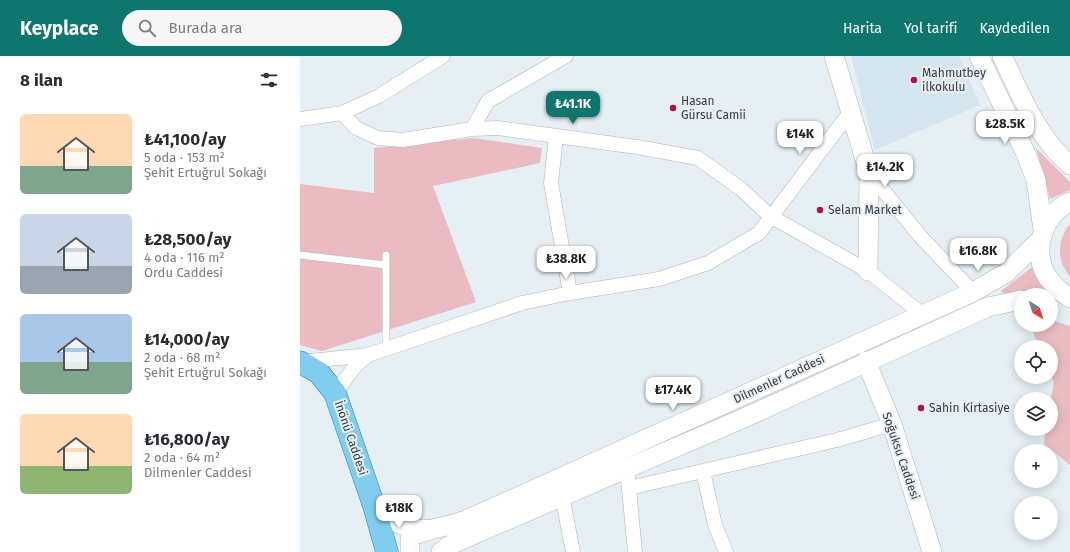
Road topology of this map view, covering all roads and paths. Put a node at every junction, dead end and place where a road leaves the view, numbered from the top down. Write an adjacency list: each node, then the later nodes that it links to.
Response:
1 (443, 56): 7 (street)
2 (834, 56): 6 (street)
3 (979, 56): 15 (street)
4 (1002, 56): 11 (street)
5 (560, 57): 9 (street)
6 (850, 111): 12 (street); 14 (street)
7 (342, 113): 8 (street); 9 (street)
8 (300, 119)
9 (472, 129): 10 (street)
10 (556, 136): 14 (street); 20 (street)
11 (1070, 166)
12 (869, 173): 19 (street); 21 (street)
13 (1070, 202): 15 (street, Dilmenler Caddesi)
14 (770, 216): 19 (street); 20 (street)
15 (1042, 235): 21 (street, Dilmenler Caddesi); 22 (street)
16 (300, 255): 18 (lane)
17 (386, 256): 18 (lane)
18 (386, 265): 26 (lane)
19 (868, 271): 25 (street)
20 (570, 292): 26 (street)
21 (973, 292): 25 (street, Dilmenler Caddesi)
22 (1070, 298): 23 (street)
23 (1058, 299)
24 (1014, 301): 29 (street, Dilmenler Caddesi)
25 (922, 314): 37 (street, Dilmenler Caddesi)
26 (386, 349): 27 (street)
27 (368, 355): 28 (street); 30 (street)
28 (300, 362): 30 (main road, İnönü Caddesi)
29 (866, 362): 31 (street, Soğuksu Caddesi); 32 (street, Dilmenler Caddesi)
30 (335, 393): 36 (main road, İnönü Caddesi)
31 (892, 424): 33 (street); 44 (street, Soğuksu Caddesi)
32 (627, 468): 34 (street); 35 (street, Dilmenler Caddesi)
33 (703, 471): 34 (street); 43 (street)
34 (629, 488): 42 (street)
35 (562, 495): 40 (street, Dilmenler Caddesi); 41 (street)
36 (374, 506): 37 (street, Dilmenler Caddesi); 38 (main road, İnönü Caddesi)
37 (431, 530): 39 (street)
38 (387, 552)
39 (410, 552)
40 (441, 552)
41 (572, 552)
42 (635, 552)
43 (726, 552)
44 (932, 552)

